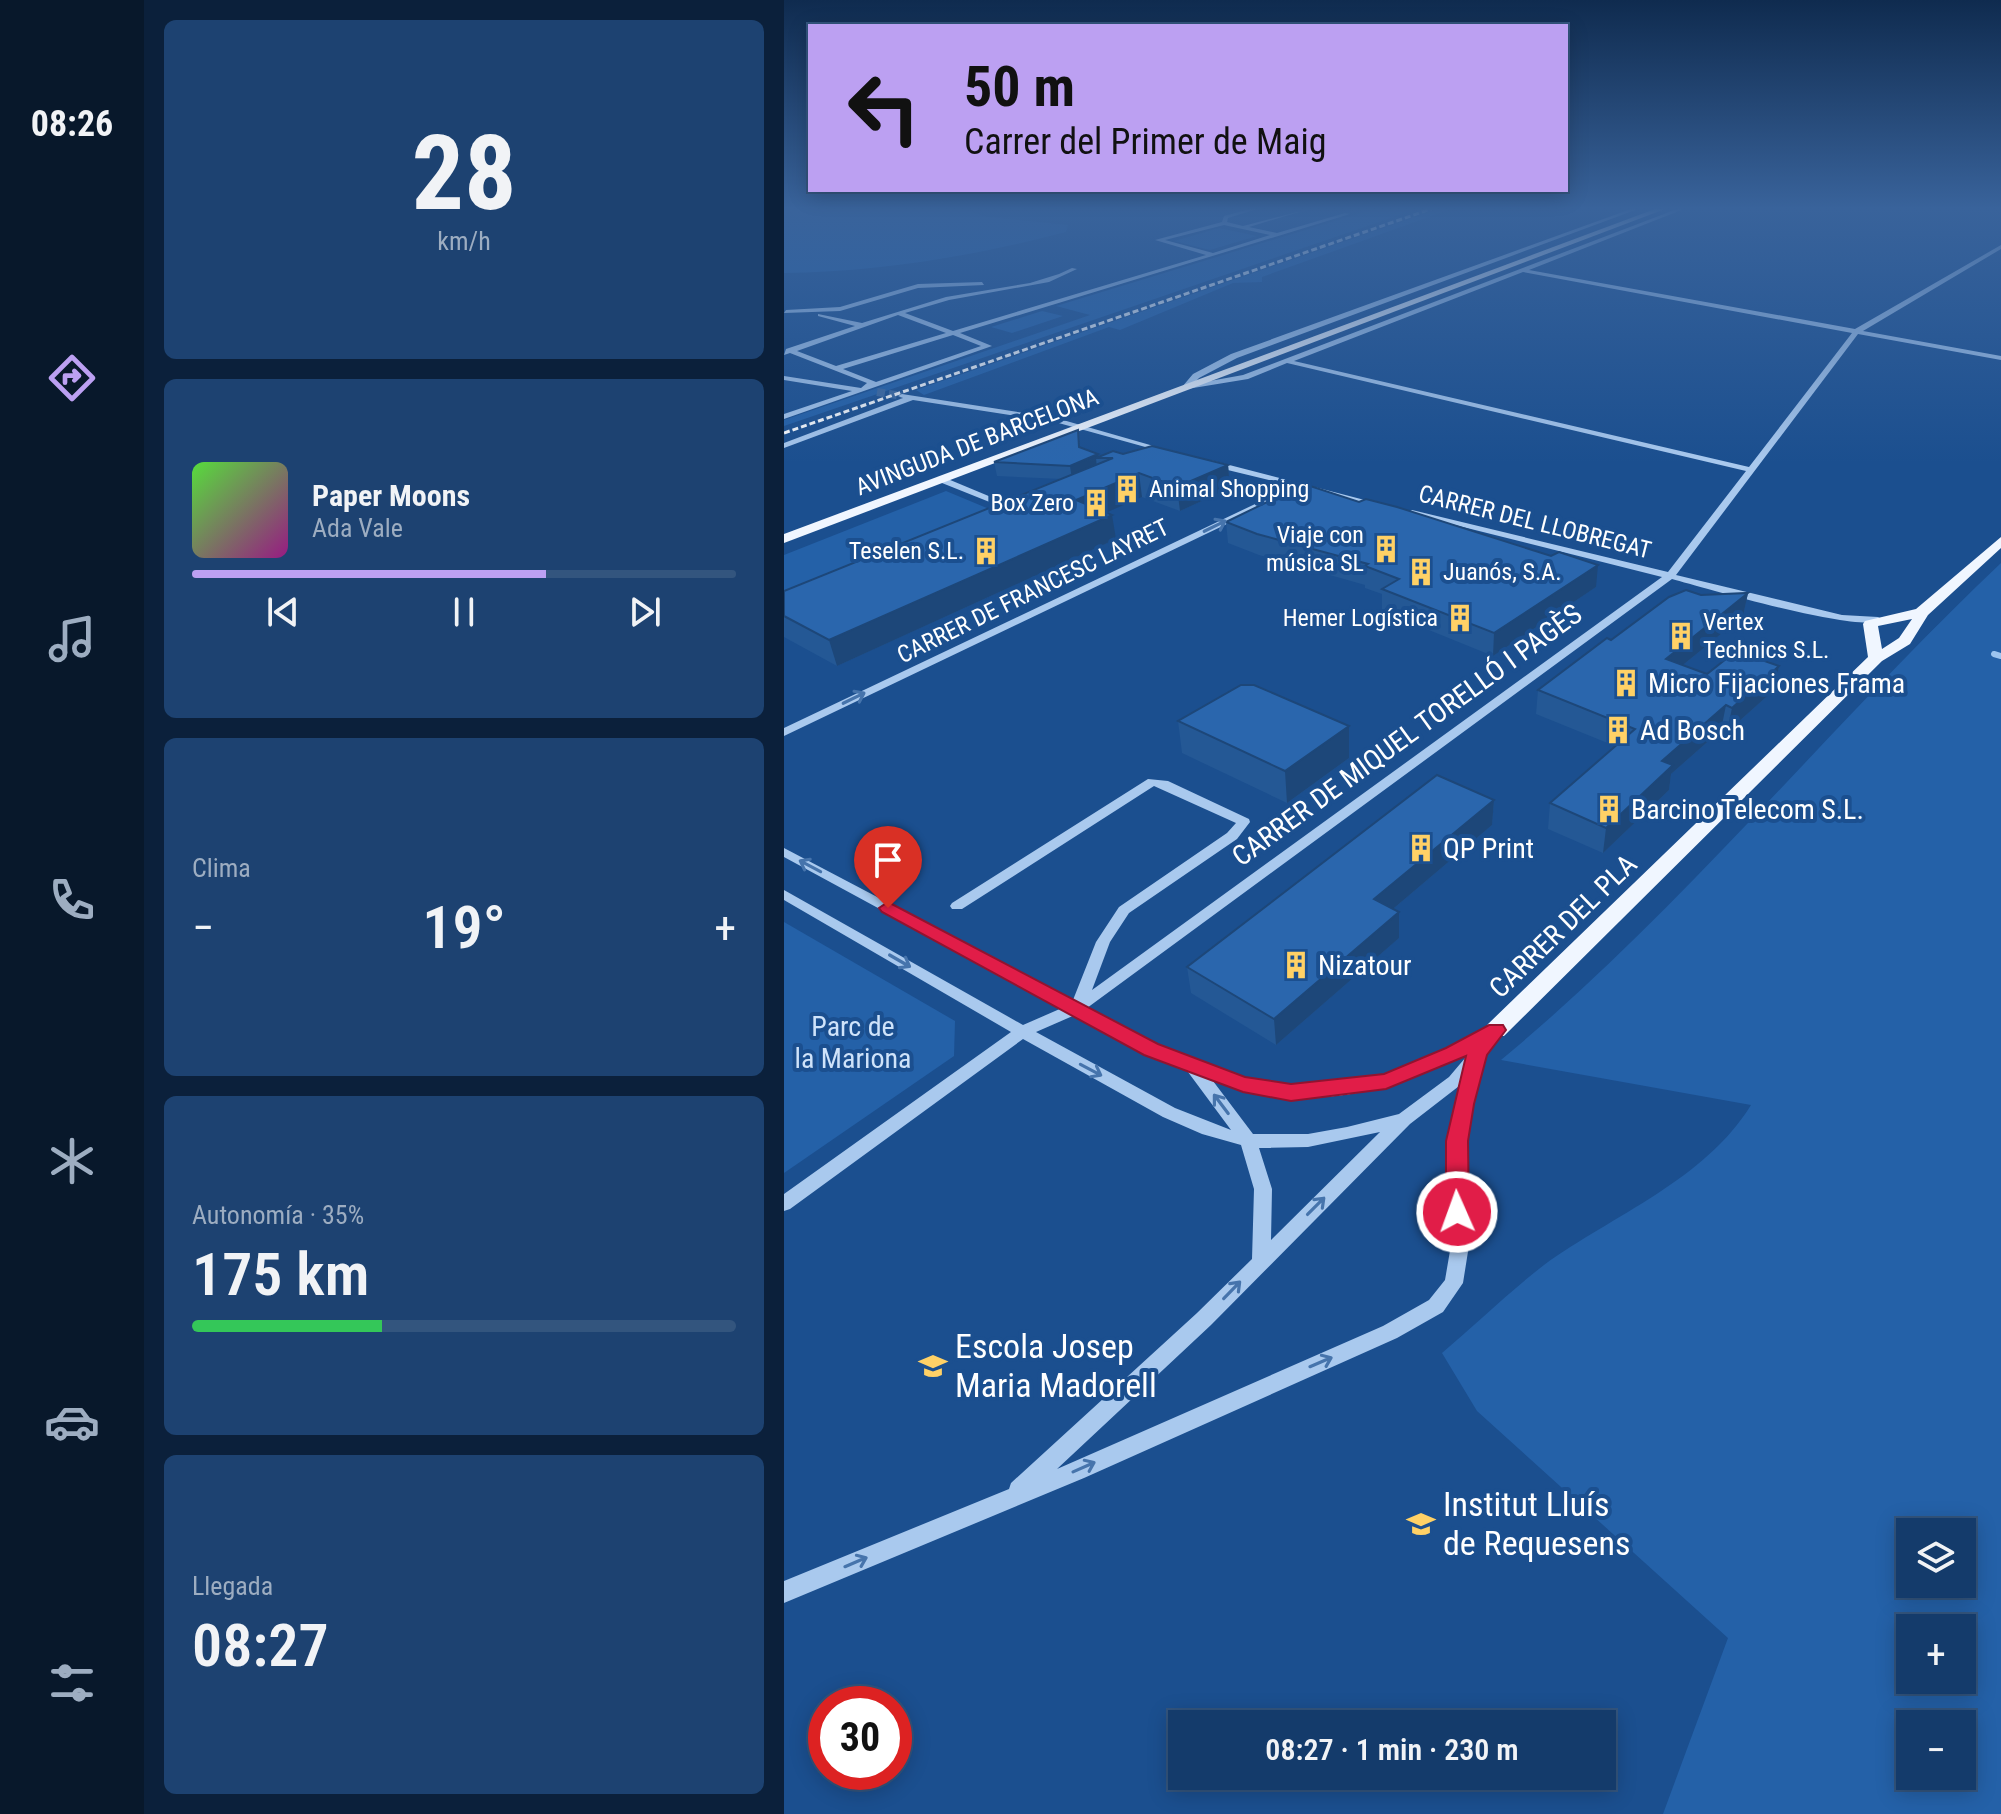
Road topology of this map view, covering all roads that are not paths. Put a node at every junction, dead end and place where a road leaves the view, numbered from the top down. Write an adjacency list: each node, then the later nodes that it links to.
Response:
1 (892, 294): 9 (street)
2 (972, 294): 10 (street)
3 (1085, 294): 13 (street)
4 (1405, 294): 15 (street, AVINGUDA DE BARCELONA)
5 (1445, 294): 18 (main road, AVINGUDA DE BARCELONA)
6 (1452, 294): 17 (street, AVINGUDA DE BARCELONA)
7 (1655, 294): 12 (street)
8 (1921, 294): 12 (street, CARRER DE MIQUEL TORELLÓ I PAGÈS)
9 (785, 311): 11 (street)
10 (899, 313): 11 (street); 13 (street)
11 (864, 326): 14 (street)
12 (1857, 331): 16 (street); 34 (street, CARRER DE MIQUEL TORELLÓ I PAGÈS)
13 (956, 333): 19 (street); 23 (street)
14 (786, 351): 19 (street)
15 (1249, 351): 18 (street); 22 (street, AVINGUDA DE BARCELONA)
16 (2001, 358)
17 (1284, 361): 20 (street, AVINGUDA DE BARCELONA); 34 (street)
18 (1248, 365): 20 (street); 22 (main road, AVINGUDA DE BARCELONA)
19 (837, 368): 23 (street)
20 (1262, 370): 22 (street, AVINGUDA DE BARCELONA)
21 (784, 378): 23 (street)
22 (1186, 387): 28 (main road, AVINGUDA DE BARCELONA)
23 (863, 391): 24 (street); 27 (street)
24 (877, 392)
25 (902, 396): 26 (street)
26 (912, 398): 28 (street); 29 (street)
27 (784, 417)
28 (1079, 427): 30 (street); 35 (main road, AVINGUDA DE BARCELONA)
29 (784, 446)
30 (1159, 449): 31 (street); 32 (street)
31 (1173, 453)
32 (1145, 455)
33 (1201, 460): 36 (street, CARRER DEL LLOBREGAT)
34 (1753, 470): 44 (street, CARRER DE MIQUEL TORELLÓ I PAGÈS)
35 (940, 479): 39 (street); 42 (main road, AVINGUDA DE BARCELONA)
36 (1300, 486): 38 (street, CARRER DEL LLOBREGAT); 49 (street, CARRER DE FRANCESC LAYRET, one-way to 36)
37 (1029, 503): 39 (street)
38 (1392, 508)
39 (1015, 509): 41 (street)
40 (1408, 512): 44 (street, CARRER DEL LLOBREGAT)
41 (1001, 516)
42 (785, 538)
43 (2001, 541): 45 (main road)
44 (1670, 576): 46 (street, CARRER DEL LLOBREGAT); 53 (street, CARRER DE MIQUEL TORELLÓ I PAGÈS)
45 (1921, 613): 46 (main road); 47 (main road)
46 (1880, 624): 47 (main road); 47 (main road); 48 (main road)
47 (1909, 635): 48 (main road, CARRER DEL PLA)
48 (1876, 658): 54 (main road, CARRER DEL PLA)
49 (784, 732)
50 (784, 852): 53 (street, one-way to 50)
51 (784, 894): 55 (street, one-way to 55)
52 (957, 906): 53 (street)
53 (1077, 1008): 55 (street, CARRER DE MIQUEL TORELLÓ I PAGÈS); 57 (street)
54 (1496, 1030): 56 (street, CARRER DEL PLA); 57 (street)
55 (1022, 1032): 59 (street, one-way to 59); 60 (street, CARRER DE MIQUEL TORELLÓ I PAGÈS)
56 (1478, 1052): 58 (street, CARRER DEL PLA); 62 (street, one-way to 56)
57 (1194, 1068): 59 (street, one-way to 57)
58 (1404, 1119): 59 (street); 61 (street, CARRER DEL PLA, one-way to 58)
59 (1248, 1140): 61 (street)
60 (784, 1204)
61 (1261, 1261): 62 (street, CARRER DEL PLA, one-way to 61)
62 (1012, 1497): 63 (street, one-way to 62)
63 (784, 1592)

